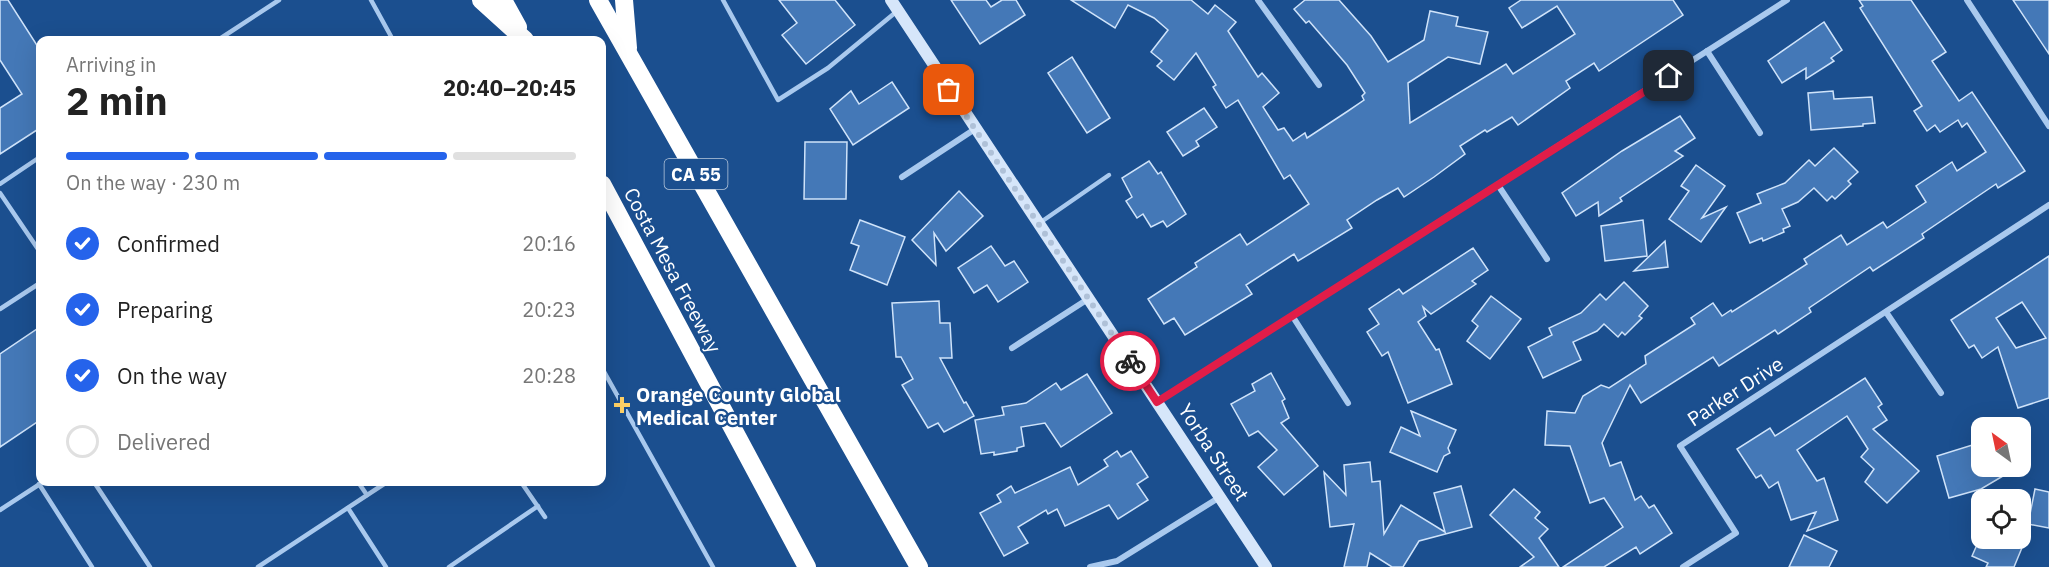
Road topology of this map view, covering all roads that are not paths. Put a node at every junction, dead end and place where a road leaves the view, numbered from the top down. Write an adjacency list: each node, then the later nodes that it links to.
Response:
1 (279, 0): 12 (lane)
2 (371, 0): 13 (lane)
3 (481, 0): 14 (highway)
4 (503, 0): 15 (highway)
5 (598, 0): 17 (highway, CA 55)
6 (624, 0): 17 (highway)
7 (723, 0): 11 (lane)
8 (1258, 0): 18 (street)
9 (1787, 0): 16 (street)
10 (1967, 0): 19 (street)
11 (894, 5): 20 (main road, Yorba Street)
12 (224, 36)
13 (391, 36)
14 (521, 36)
15 (523, 36)
16 (1707, 51): 21 (street); 26 (street)
17 (629, 56): 62 (highway, CA 55)
18 (1318, 85)
19 (2049, 126)
20 (975, 129): 24 (street); 30 (main road, Yorba Street)
21 (1760, 133)
22 (36, 161): 25 (lane)
23 (1109, 175): 30 (lane)
24 (902, 177)
25 (0, 184)
26 (1498, 185): 32 (street); 37 (street)
27 (606, 191): 61 (highway, Costa Mesa Freeway)
28 (0, 193): 31 (lane)
29 (2049, 205): 36 (street, Parker Drive)
30 (1039, 224): 34 (main road, Yorba Street)
31 (36, 246)
32 (1547, 259)
33 (36, 286): 35 (lane)
34 (1089, 299): 38 (street); 41 (main road, Yorba Street)
35 (0, 309)
36 (1886, 312): 40 (street); 65 (street, Parker Drive)
37 (1293, 317): 41 (street); 42 (street)
38 (1012, 348)
39 (606, 375): 60 (lane)
40 (1941, 393)
41 (1157, 402): 50 (main road, Yorba Street)
42 (1348, 403)
43 (36, 486): 53 (lane)
44 (43, 486): 55 (lane)
45 (97, 486): 56 (lane)
46 (361, 486): 49 (lane)
47 (381, 486): 49 (lane)
48 (524, 486): 51 (lane)
49 (367, 495): 52 (lane)
50 (1220, 497): 63 (street); 64 (main road, Yorba Street)
51 (538, 506): 54 (lane); 59 (lane)
52 (348, 508): 57 (lane); 58 (lane)
53 (0, 510)
54 (545, 517)
55 (92, 567)
56 (150, 567)
57 (258, 567)
58 (386, 567)
59 (449, 567)
60 (713, 567)
61 (807, 567)
62 (919, 567)
63 (1090, 567)
64 (1266, 567)
65 (1683, 567)

